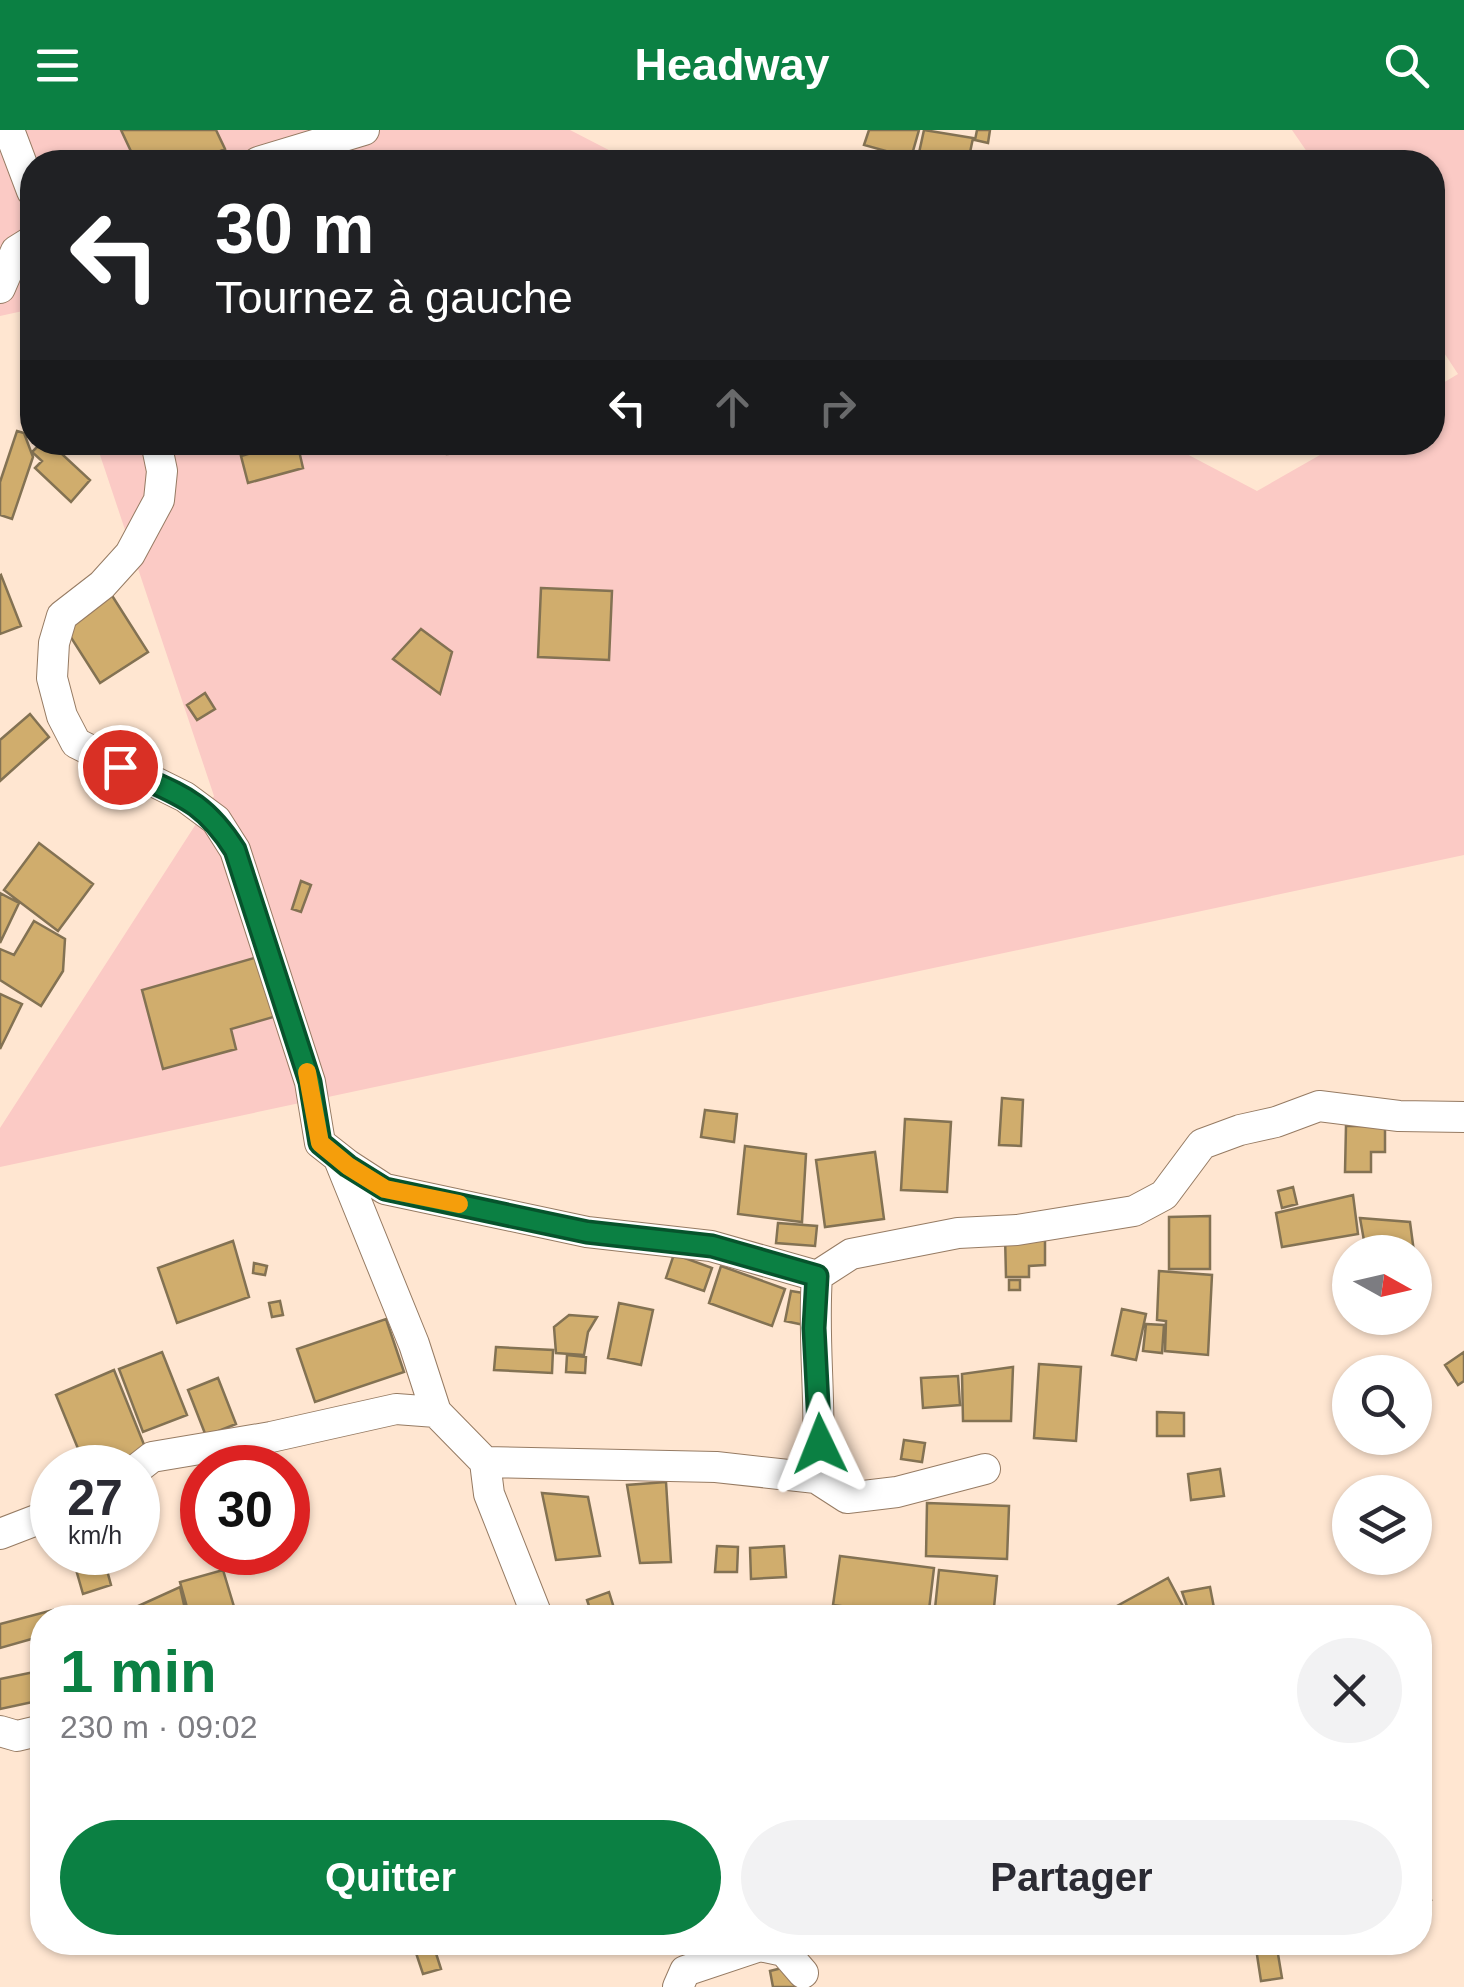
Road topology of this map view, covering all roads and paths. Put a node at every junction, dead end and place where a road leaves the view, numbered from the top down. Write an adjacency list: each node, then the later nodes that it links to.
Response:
1 (9, 130): 4 (street)
2 (364, 130): 3 (street)
3 (298, 150)
4 (20, 159)
5 (20, 248): 6 (street)
6 (0, 288)
7 (159, 455): 9 (street)
8 (1464, 1117): 10 (street)
9 (339, 1159): 10 (street); 11 (street)
10 (817, 1276): 15 (street)
11 (436, 1412): 12 (street); 13 (street)
12 (160, 1455)
13 (485, 1462): 15 (street); 18 (street)
14 (985, 1469): 15 (street)
15 (816, 1478)
16 (30, 1522): 17 (street)
17 (0, 1534)
18 (533, 1605)
19 (0, 1731): 20 (street)
20 (30, 1733)
21 (739, 1955): 24 (street)
22 (787, 1955): 23 (street)
23 (803, 1973)
24 (682, 1979)

